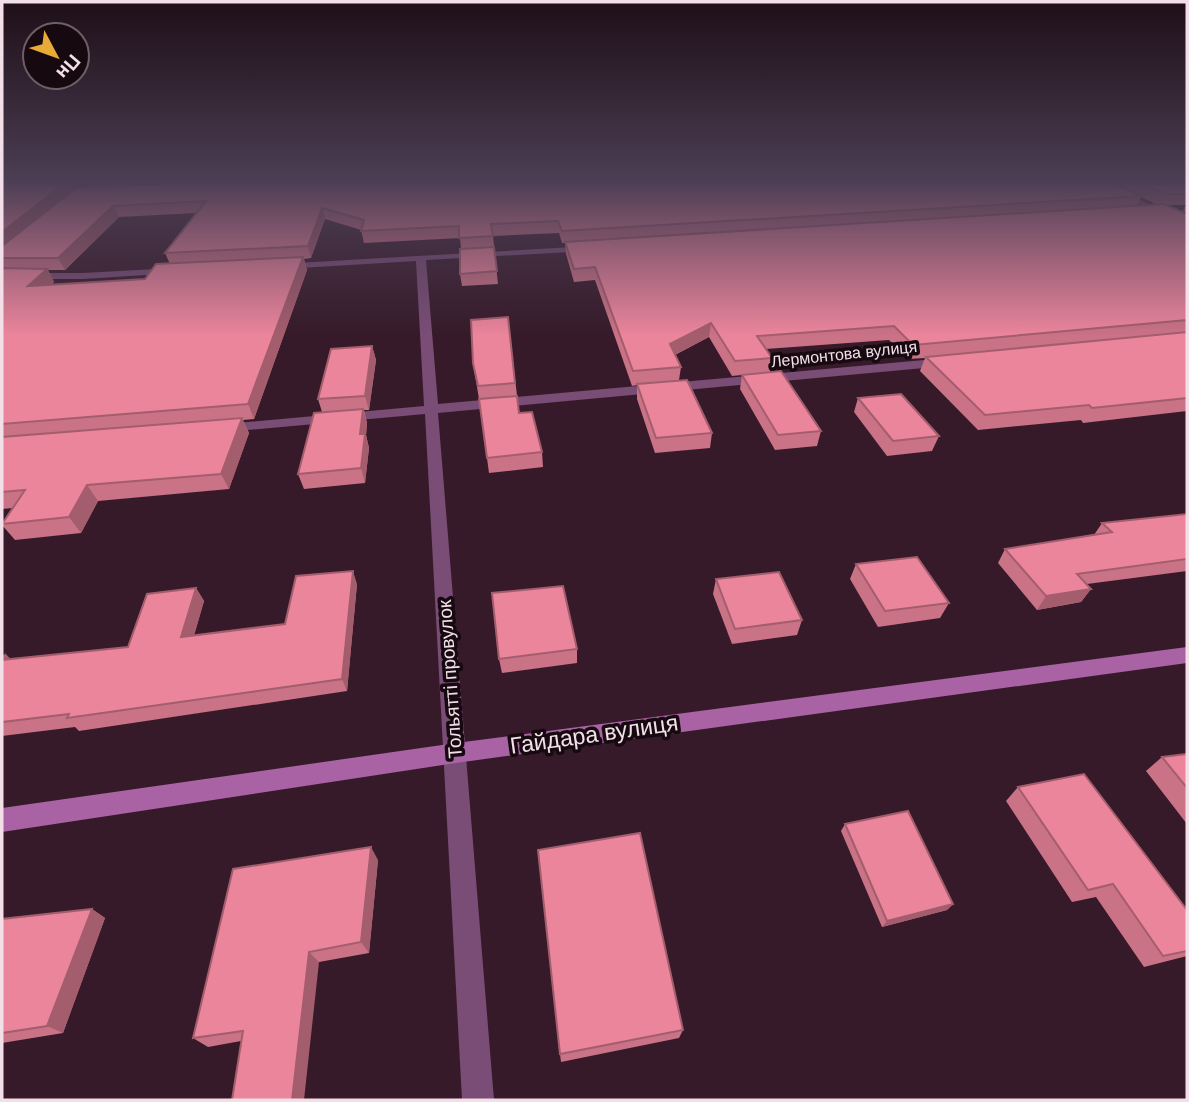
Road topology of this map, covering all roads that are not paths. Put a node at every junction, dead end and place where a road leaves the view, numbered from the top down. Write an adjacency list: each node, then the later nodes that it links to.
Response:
1 (602, 247): 2 (street)
2 (421, 258): 3 (street); 7 (street, Тольятті провулок)
3 (272, 266)
4 (191, 270): 5 (street)
5 (2, 276)
6 (967, 360): 7 (street, Лермонтова вулиця)
7 (429, 412): 8 (street, Лермонтова вулиця); 10 (street, Тольятті провулок)
8 (209, 430)
9 (1187, 656): 10 (street, Гайдара вулиця)
10 (456, 752): 11 (street, Гайдара вулиця); 12 (street, Тольятті провулок)
11 (2, 820)
12 (478, 1100)

